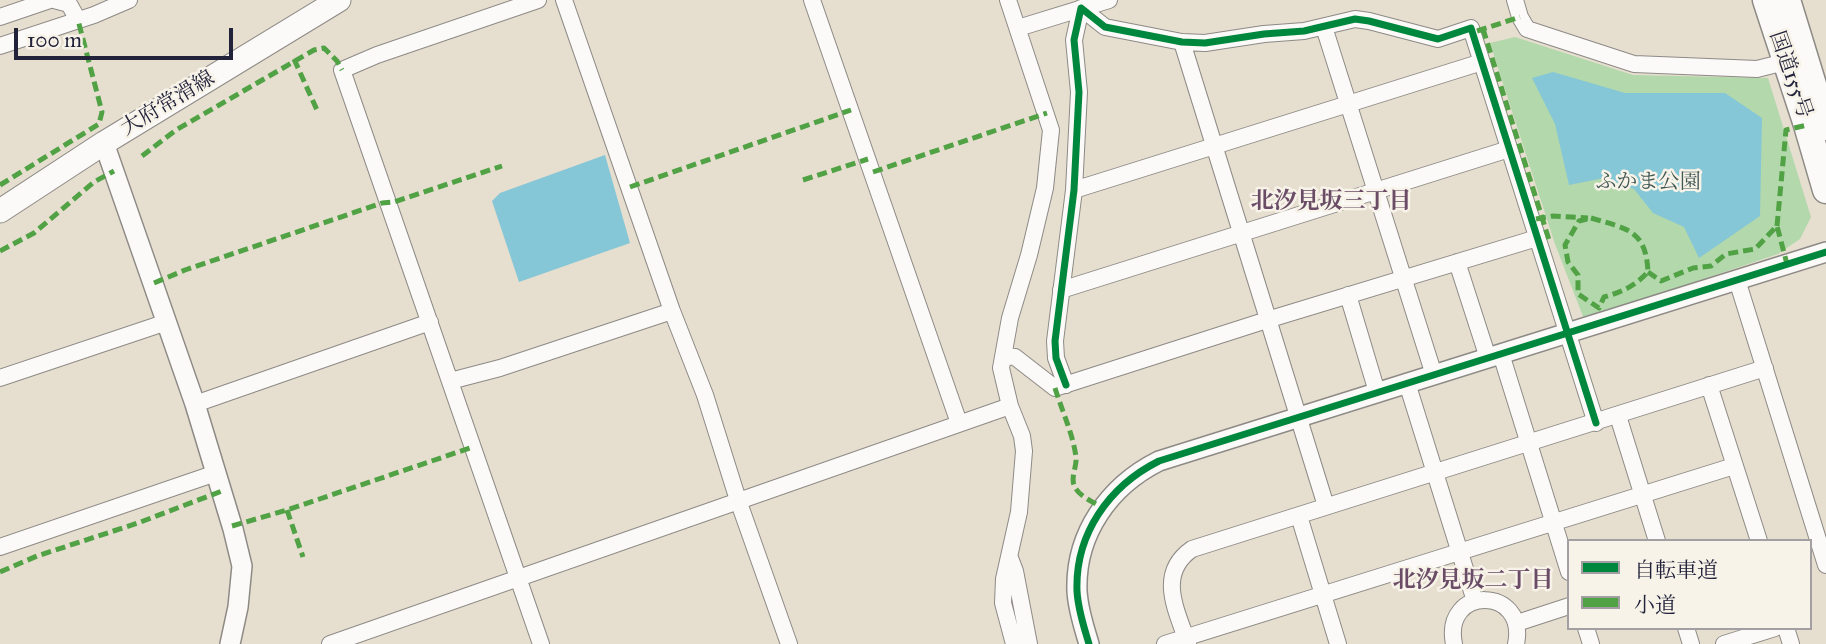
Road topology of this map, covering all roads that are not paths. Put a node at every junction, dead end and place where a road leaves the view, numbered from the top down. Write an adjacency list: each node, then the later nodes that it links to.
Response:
1 (52, 0): 13 (street); 14 (street)
2 (129, 0): 14 (street)
3 (339, 0): 23 (main road, 大府常滑線)
4 (538, 0): 41 (street)
5 (564, 0): 38 (street)
6 (812, 0): 58 (street)
7 (1008, 0): 16 (street)
8 (1109, 0): 12 (street)
9 (1515, 0): 20 (street)
10 (1766, 0): 20 (highway, 国道155号)
11 (1787, 0): 22 (highway, 国道155号)
12 (1081, 8): 16 (street); 17 (street); 26 (street)
13 (0, 17)
14 (78, 20): 18 (street)
15 (1324, 27): 17 (street); 19 (street); 21 (street)
16 (1018, 28): 43 (street)
17 (1181, 42): 24 (street)
18 (0, 46)
19 (1482, 62): 21 (street); 25 (street)
20 (1785, 62): 27 (highway, 国道155号)
21 (1348, 103): 24 (street); 28 (street)
22 (1826, 127)
23 (104, 143): 29 (main road, 大府常滑線); 40 (street)
24 (1213, 145): 26 (street); 30 (street)
25 (1510, 149): 28 (street); 31 (street)
26 (1074, 190): 36 (street)
27 (1826, 190)
28 (1376, 191): 30 (street); 34 (street)
29 (0, 211)
30 (1240, 234): 36 (street); 39 (street)
31 (1537, 238): 33 (street); 42 (street)
32 (1826, 251): 35 (street)
33 (1457, 262): 34 (street); 44 (street)
34 (1404, 278): 37 (street); 46 (street)
35 (1737, 280): 42 (street); 45 (street)
36 (1061, 290): 50 (street)
37 (1348, 295): 39 (street); 52 (street)
38 (672, 311): 48 (street); 64 (street)
39 (1267, 320): 50 (street); 56 (street)
40 (167, 322): 47 (street); 53 (street)
41 (430, 322): 48 (street); 53 (street)
42 (1567, 333): 44 (street); 57 (street)
43 (1004, 356): 50 (street); 54 (street)
44 (1494, 356): 46 (street); 59 (street)
45 (1765, 368): 51 (street); 73 (street)
46 (1434, 375): 49 (street)
47 (0, 378)
48 (450, 381): 75 (street)
49 (1407, 383): 52 (street); 62 (street)
50 (1066, 385)
51 (1709, 385): 55 (street); 60 (street)
52 (1377, 392): 56 (street)
53 (195, 404): 61 (street)
54 (1010, 406): 58 (street); 72 (street)
55 (1618, 416): 57 (street); 63 (street)
56 (1297, 417): 65 (street); 88 (street)
57 (1596, 423): 59 (street)
58 (959, 424): 64 (street)
59 (1528, 444): 62 (street); 67 (street)
60 (1734, 466): 63 (street); 69 (street)
61 (216, 473): 70 (street); 82 (street)
62 (1435, 473): 65 (street); 71 (street)
63 (1642, 495): 67 (street); 68 (street)
64 (738, 500): 75 (street); 85 (street)
65 (1326, 506): 66 (street)
66 (1299, 516): 76 (street); 81 (street)
67 (1553, 523): 71 (street); 74 (street)
68 (1656, 539)
69 (1758, 539)
70 (0, 547)
71 (1461, 552): 76 (street); 77 (street)
72 (1010, 558): 86 (street); 87 (street)
73 (1826, 565)
74 (1567, 566)
75 (518, 577): 83 (street); 84 (street)
76 (1323, 595): 81 (street); 90 (street)
77 (1475, 601): 79 (street); 91 (street)
78 (1567, 607): 79 (street)
79 (1517, 622): 92 (street)
80 (1769, 630): 93 (street)
81 (1187, 641): 89 (street)
82 (230, 644)
83 (330, 644)
84 (541, 644)
85 (789, 644)
86 (1014, 644)
87 (1029, 644)
88 (1089, 644)
89 (1165, 644)
90 (1338, 644)
91 (1453, 644)
92 (1516, 644)
93 (1724, 644)

